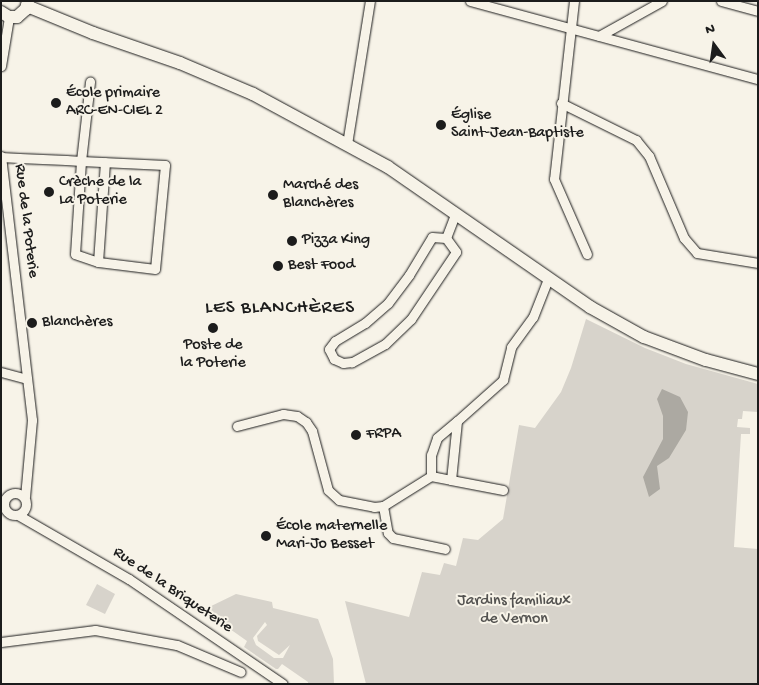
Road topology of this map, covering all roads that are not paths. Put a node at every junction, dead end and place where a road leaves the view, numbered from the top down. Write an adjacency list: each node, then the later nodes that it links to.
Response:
1 (370, 1): 15 (street)
2 (470, 1): 9 (street)
3 (574, 1): 9 (street)
4 (662, 1): 10 (street)
5 (721, 1): 7 (street)
6 (28, 4): 8 (street); 15 (street)
7 (758, 11)
8 (5, 15): 11 (street)
9 (569, 28): 10 (street); 14 (street)
10 (599, 36): 12 (street)
11 (1, 66)
12 (758, 79)
13 (90, 82): 17 (street)
14 (561, 103): 21 (street); 23 (street)
15 (347, 144): 19 (street)
16 (1, 157): 17 (street); 27 (street, Rue de la Poterie)
17 (81, 161): 18 (street); 22 (street)
18 (105, 162): 22 (street); 22 (street)
19 (456, 214): 20 (street); 24 (street)
20 (446, 238): 20 (street)
21 (587, 254)
22 (98, 262)
23 (758, 263)
24 (548, 279): 26 (street); 28 (street)
25 (1, 372): 27 (street)
26 (758, 374)
27 (27, 379): 30 (street, Rue de la Poterie)
28 (457, 421): 31 (street); 32 (street)
29 (237, 426): 36 (street)
30 (26, 475): 34 (street); 35 (street)
31 (432, 476): 32 (street); 36 (street)
32 (451, 480): 33 (street)
33 (503, 490)
34 (5, 498): 35 (street); 37 (street)
35 (25, 502): 37 (street); 38 (street, Rue de la Briqueterie)
36 (383, 506): 39 (street)
37 (10, 514): 38 (street, Rue de la Briqueterie)
38 (42, 528): 42 (street, Rue de la Briqueterie)
39 (445, 549)
40 (1, 642): 41 (street)
41 (241, 672)
42 (283, 684)

